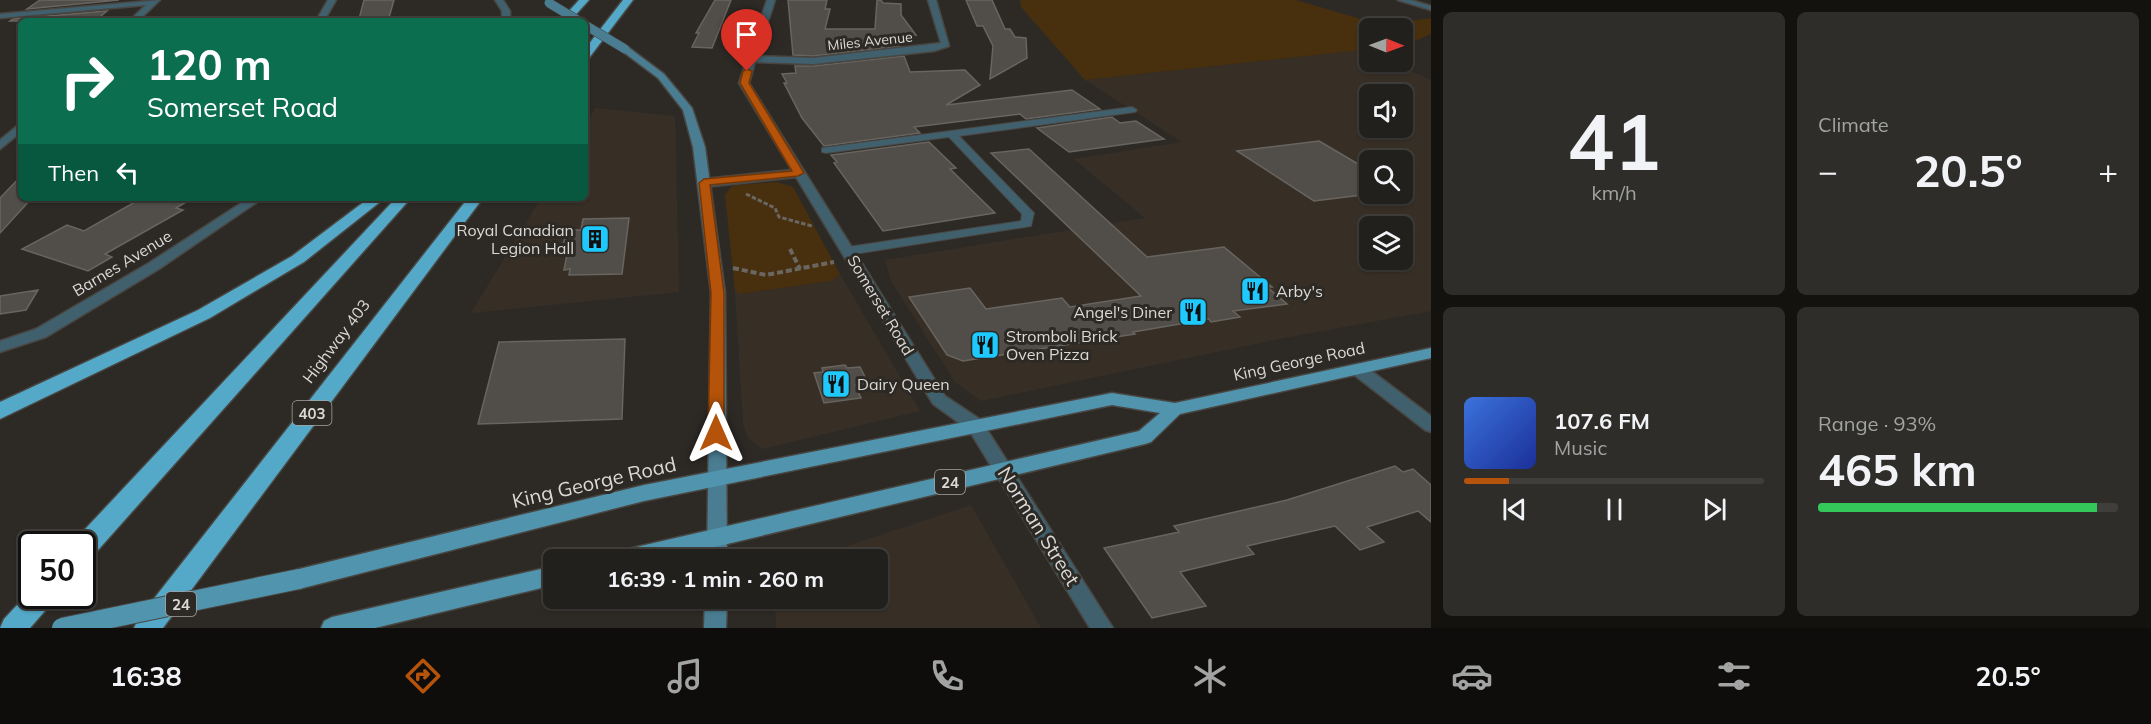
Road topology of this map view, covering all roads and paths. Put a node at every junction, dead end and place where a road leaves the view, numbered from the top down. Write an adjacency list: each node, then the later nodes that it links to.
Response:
1 (332, 0): 13 (street)
2 (500, 0): 14 (street)
3 (584, 0): 15 (highway)
4 (628, 0): 18 (highway)
5 (771, 0): 19 (street, Somerset Road)
6 (932, 0): 19 (street, Miles Avenue)
7 (1402, 0): 10 (street)
8 (155, 1): 11 (street); 12 (street)
9 (547, 1): 16 (main road, bridge)
10 (1431, 8)
11 (0, 16)
12 (136, 18)
13 (319, 18)
14 (506, 18)
15 (568, 18)
16 (574, 18)
17 (588, 27): 26 (main road, bridge)
18 (588, 52)
19 (750, 60): 25 (street, Somerset Road)
20 (1132, 110): 22 (lane)
21 (18, 129): 23 (street)
22 (952, 134): 24 (lane); 33 (lane)
23 (0, 146)
24 (826, 150)
25 (798, 173): 26 (street); 31 (street, Somerset Road)
26 (709, 182): 31 (path); 34 (main road)
27 (252, 201): 36 (street, Barnes Avenue)
28 (374, 201): 40 (highway)
29 (401, 201): 45 (highway)
30 (474, 201): 54 (highway, Highway 403 / 403)
31 (836, 232): 33 (street, Somerset Road)
32 (790, 249): 35 (path)
33 (850, 255): 35 (path); 41 (street, Somerset Road)
34 (716, 264): 35 (path); 44 (main road)
35 (800, 269)
36 (0, 347)
37 (1431, 353): 38 (main road, King George Road / 24)
38 (1359, 370): 39 (main road, King George Road / 24); 42 (street)
39 (1174, 409): 41 (main road, King George Road / 24); 43 (main road, 24)
40 (0, 411)
41 (975, 425): 43 (street, Norman Street); 44 (main road, King George Road / 24)
42 (1431, 425)
43 (1004, 470): 46 (main road, 24); 57 (street, Norman Street)
44 (717, 478): 46 (main road); 53 (main road, King George Road / 24, bridge)
45 (96, 534)
46 (716, 538): 47 (main road, 24); 48 (main road)
47 (668, 549)
48 (716, 549)
49 (543, 578): 55 (main road)
50 (30, 609): 52 (highway)
51 (716, 609): 56 (main road)
52 (13, 628)
53 (62, 628)
54 (147, 628)
55 (332, 628)
56 (715, 628)
57 (1102, 628)

